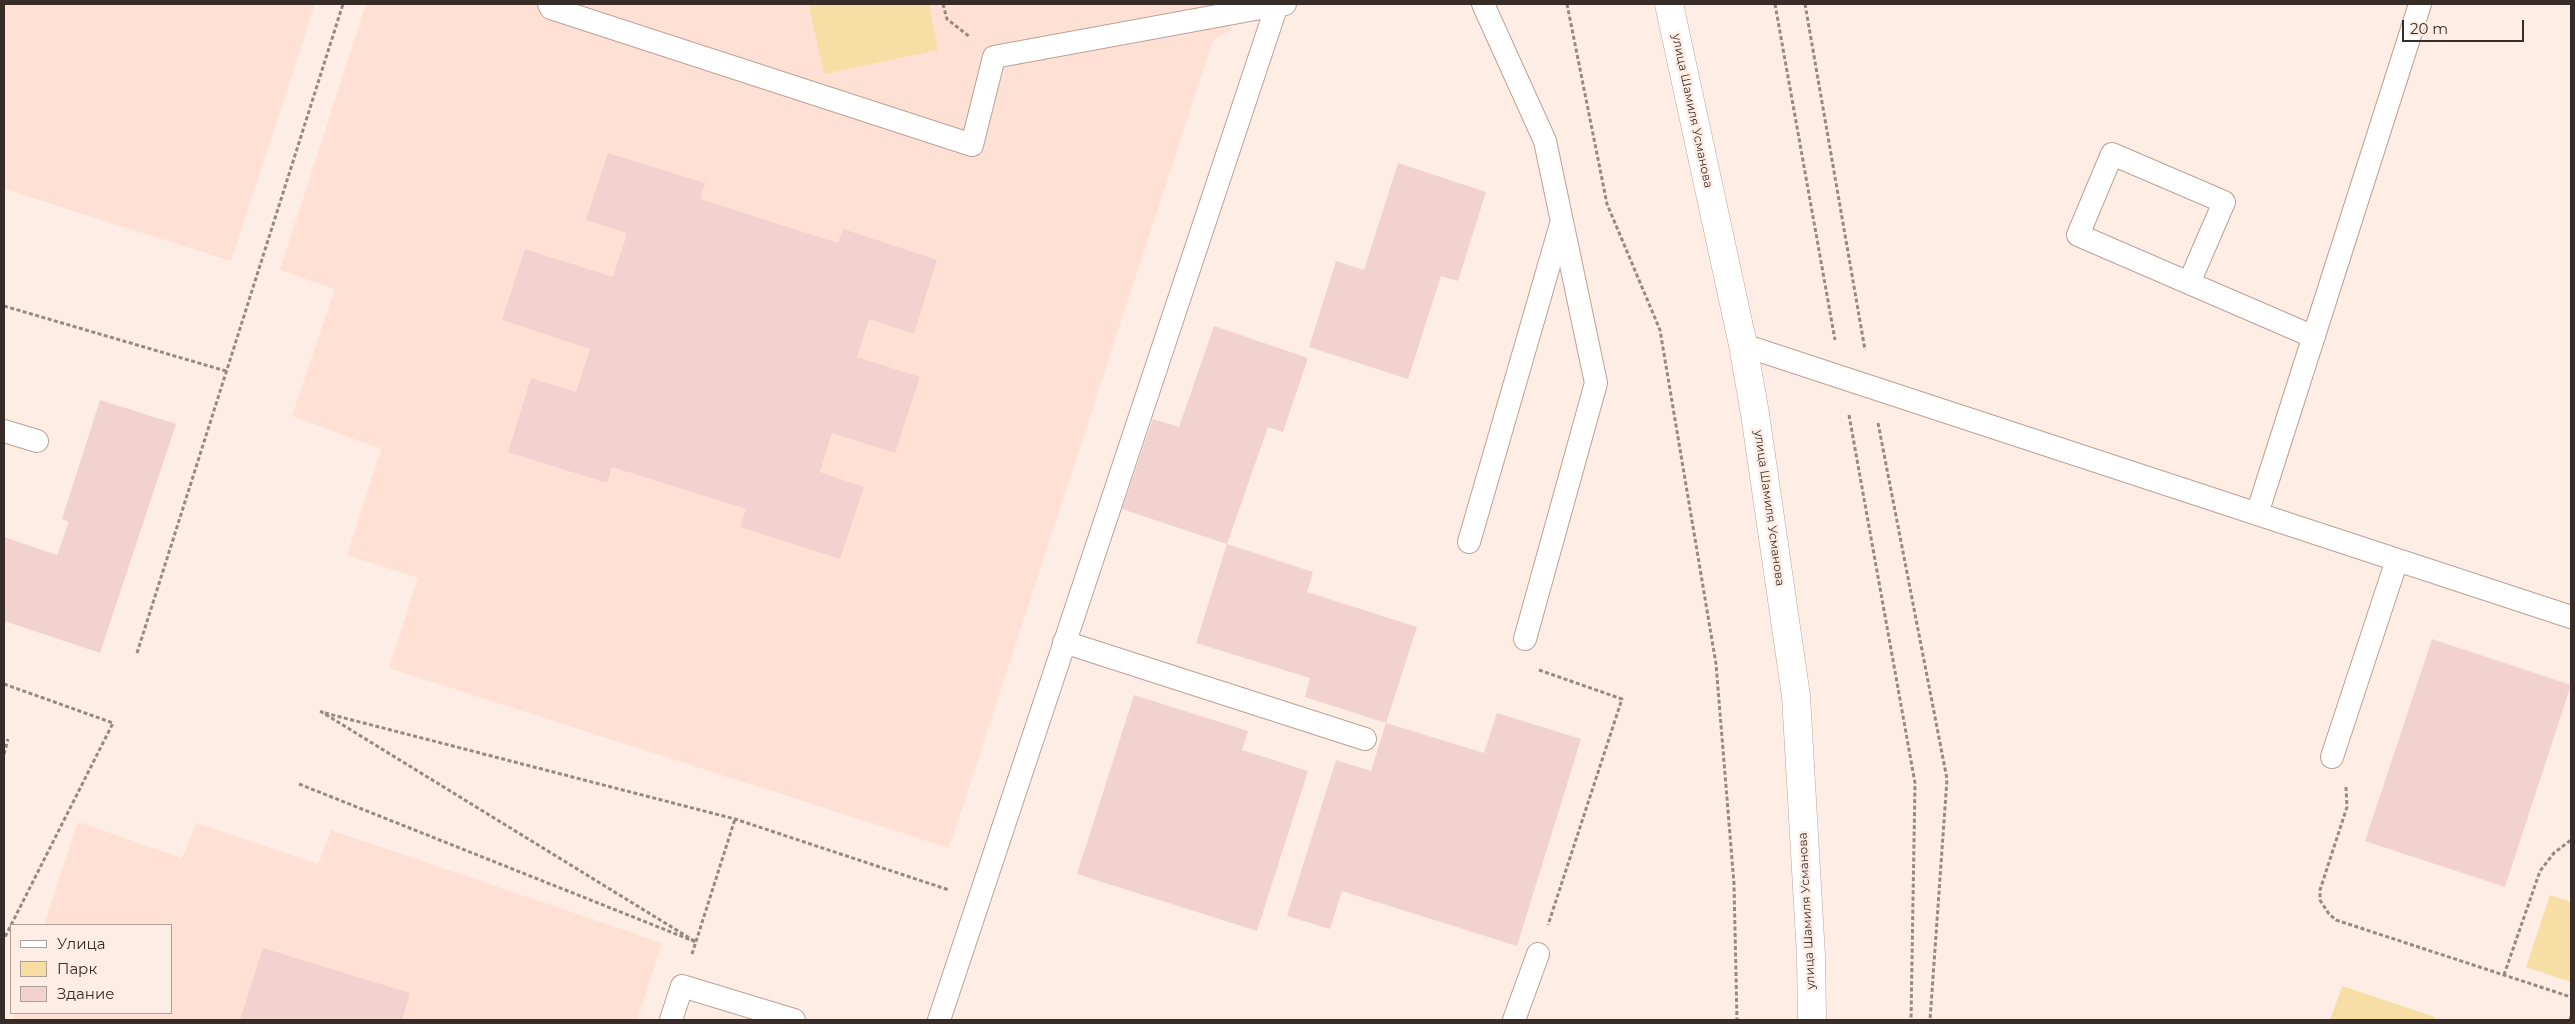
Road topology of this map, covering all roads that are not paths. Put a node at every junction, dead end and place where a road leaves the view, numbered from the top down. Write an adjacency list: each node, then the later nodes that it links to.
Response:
1 (549, 4): 5 (lane)
2 (1484, 4): 6 (lane)
3 (1669, 4): 9 (street, улица Шамиля Усманова)
4 (2420, 4): 8 (lane)
5 (1281, 5): 17 (lane)
6 (1562, 220): 13 (lane); 16 (lane)
7 (2189, 283): 7 (lane); 8 (lane)
8 (2314, 336): 12 (lane)
9 (1743, 346): 12 (lane); 25 (street, улица Шамиля Усманова)
10 (4, 431): 11 (lane)
11 (37, 441)
12 (2257, 514): 14 (lane)
13 (1469, 542)
14 (2397, 560): 15 (lane); 19 (lane)
15 (2571, 618)
16 (1525, 639)
17 (1064, 642): 18 (lane); 23 (lane)
18 (1365, 738)
19 (2332, 757)
20 (1538, 954): 24 (lane)
21 (671, 1020): 22 (lane)
22 (794, 1020)
23 (939, 1020)
24 (1514, 1020)
25 (1812, 1020)

